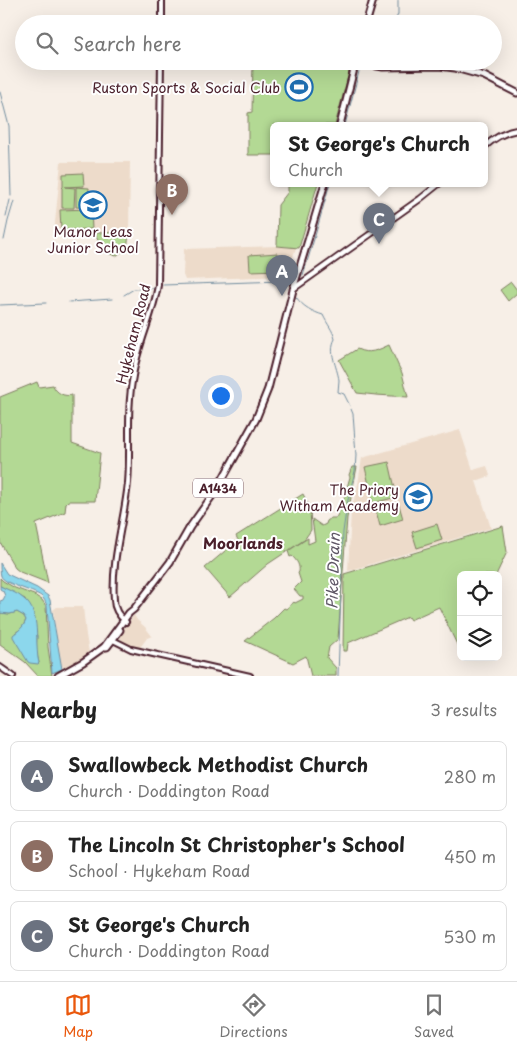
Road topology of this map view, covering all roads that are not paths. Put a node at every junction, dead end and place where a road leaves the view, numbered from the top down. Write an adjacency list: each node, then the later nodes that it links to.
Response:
1 (162, 0): 3 (street)
2 (373, 0): 4 (main road)
3 (162, 15)
4 (369, 15)
5 (161, 70): 17 (street, Hykeham Road)
6 (354, 70): 9 (main road)
7 (462, 70): 8 (main road)
8 (517, 93)
9 (341, 122)
10 (517, 130): 11 (main road)
11 (488, 144)
12 (324, 187): 14 (main road, A1434)
13 (435, 187): 15 (main road)
14 (298, 273): 15 (main road); 16 (main road, A1434)
15 (306, 280): 16 (main road)
16 (293, 289): 18 (main road, A1434)
17 (119, 612): 18 (main road)
18 (126, 619): 19 (main road, A1434)
19 (112, 638): 22 (main road); 23 (street)
20 (0, 667): 21 (street)
21 (13, 676)
22 (58, 676)
23 (250, 676)

